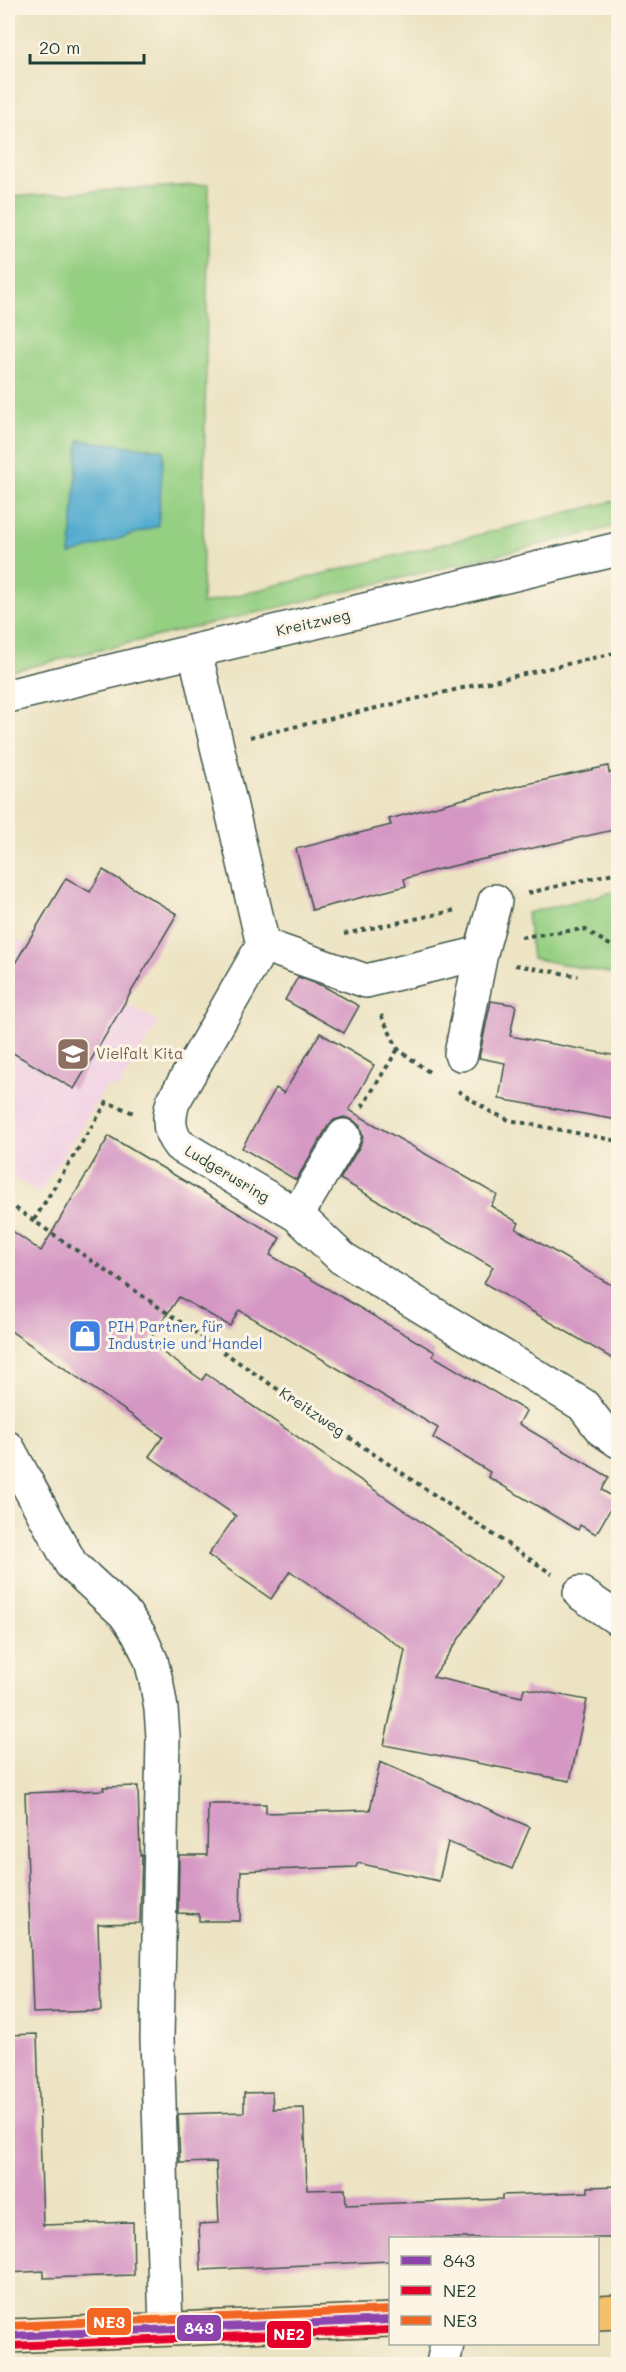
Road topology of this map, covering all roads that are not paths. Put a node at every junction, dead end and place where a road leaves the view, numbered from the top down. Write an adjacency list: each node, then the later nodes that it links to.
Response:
1 (618, 549): 2 (street, Kreitzweg)
2 (195, 651): 3 (street, Kreitzweg); 5 (street)
3 (8, 696)
4 (495, 901): 6 (street)
5 (262, 945): 6 (street); 9 (street, Ludgerusring)
6 (481, 953): 7 (street)
7 (461, 1054)
8 (350, 1127): 9 (street)
9 (297, 1215): 10 (street, Ludgerusring)
10 (618, 1441)
11 (8, 1448): 17 (street)
12 (580, 1593): 13 (street)
13 (618, 1619)
14 (618, 2312): 15 (main road)
15 (599, 2313)
16 (389, 2320): 17 (main road)
17 (166, 2328): 18 (main road)
18 (8, 2336)
19 (447, 2345): 20 (street)
20 (443, 2364)

